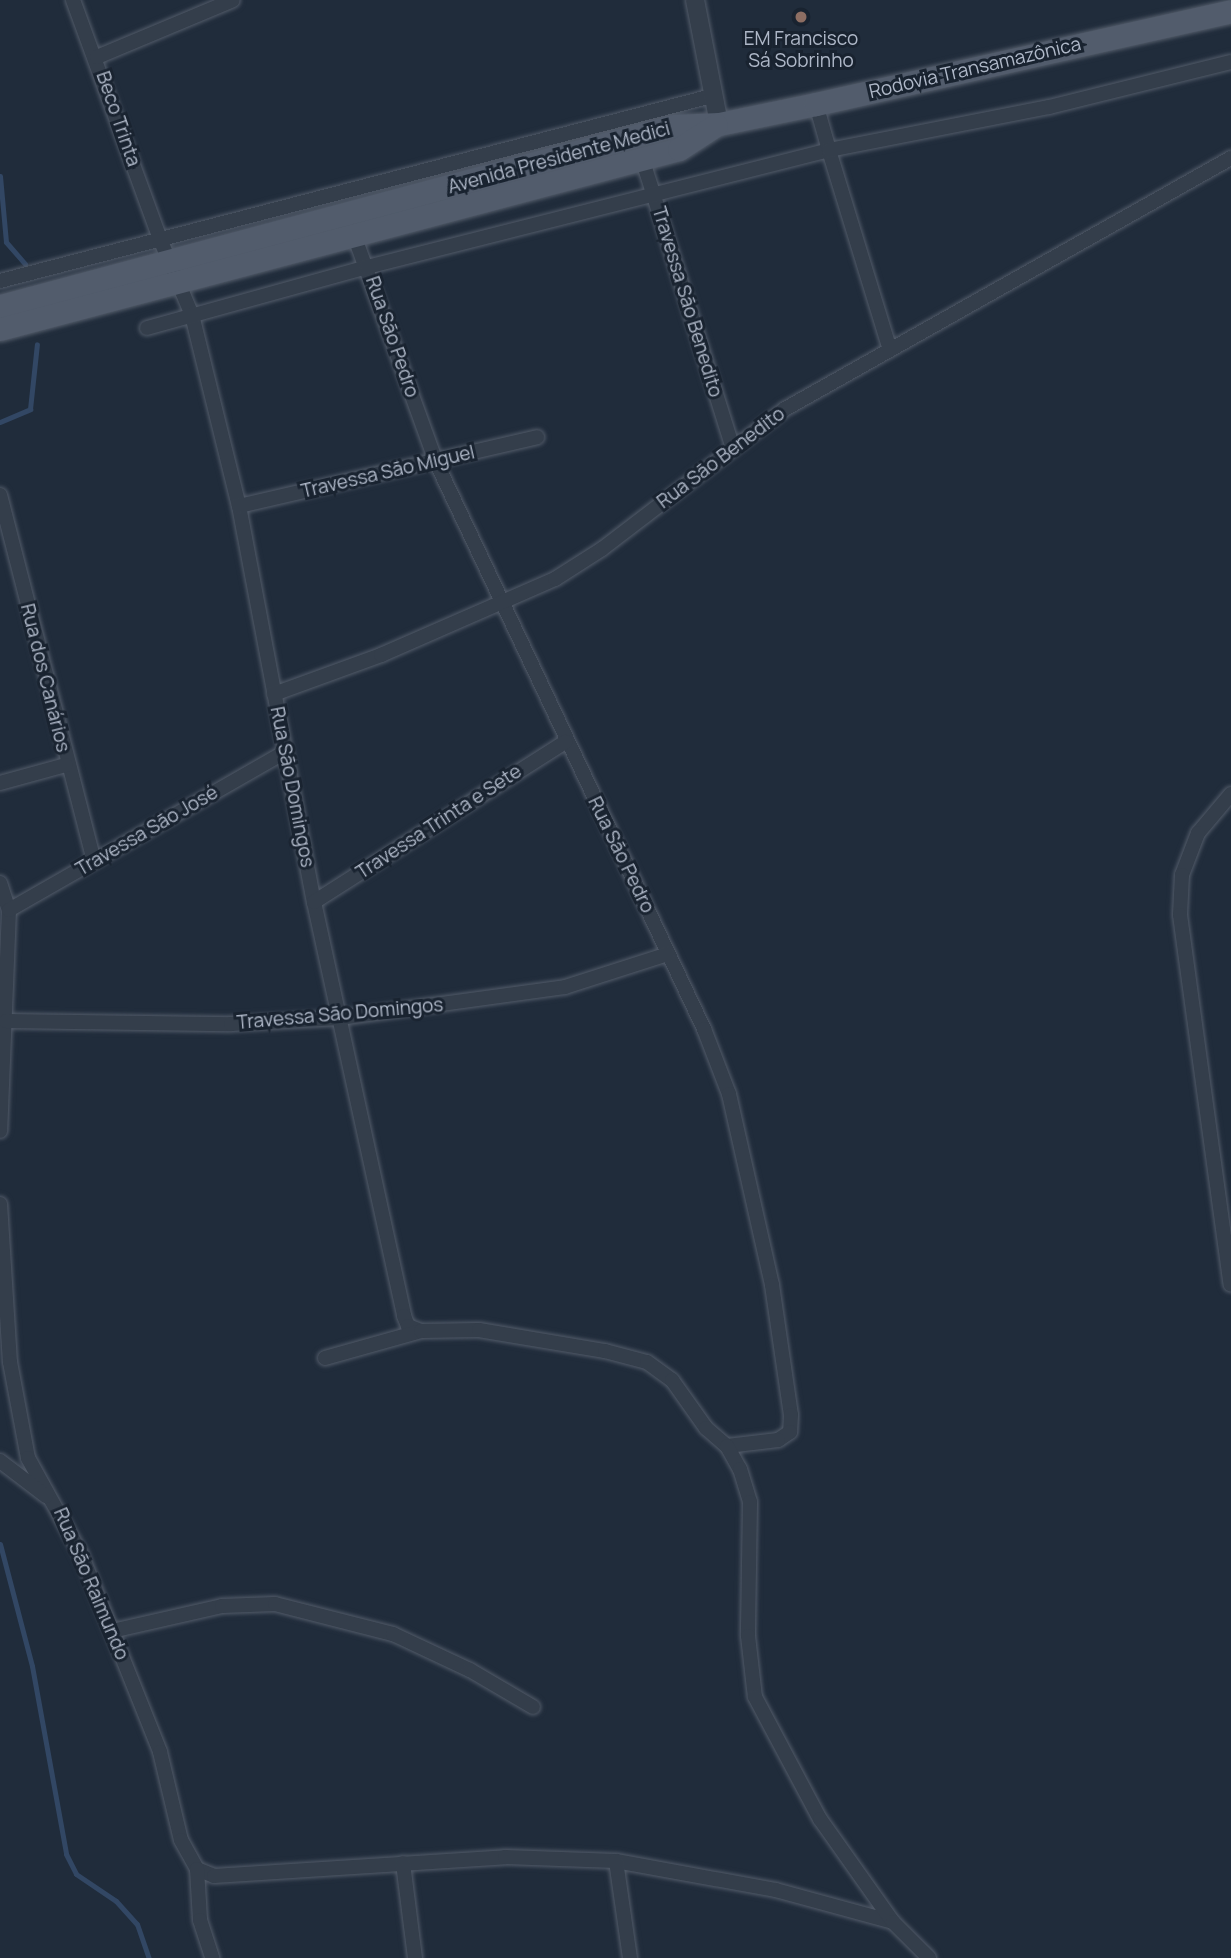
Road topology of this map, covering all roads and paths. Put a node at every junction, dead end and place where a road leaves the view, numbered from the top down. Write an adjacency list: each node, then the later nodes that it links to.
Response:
1 (73, 0): 5 (street, Beco Trinta)
2 (233, 0): 5 (street)
3 (695, 0): 7 (street)
4 (1231, 11): 8 (main road, Rodovia Transamazônica)
5 (97, 57): 15 (street, Beco Trinta)
6 (1231, 62): 10 (street)
7 (712, 96): 9 (street); 15 (street)
8 (816, 104): 9 (main road, Rodovia Transamazônica); 10 (street)
9 (719, 124): 11 (main road, Avenida Presidente Medici); 17 (main road, Avenida Presidente Medici)
10 (829, 150): 13 (street); 23 (street)
11 (642, 158): 13 (street, Travessa São Benedito); 14 (main road, Avenida Presidente Medici)
12 (1231, 158): 23 (street, Rua São Benedito)
13 (653, 195): 16 (street); 25 (street, Travessa São Benedito)
14 (355, 238): 16 (street, Rua São Pedro); 17 (main road, Avenida Presidente Medici)
15 (160, 239): 17 (street, Rua São Domingos); 18 (street)
16 (367, 267): 20 (street); 26 (street, Rua São Pedro)
17 (174, 273): 19 (main road, Avenida Presidente Medici); 20 (street, Rua São Domingos); 22 (main road, Avenida Presidente Medici)
18 (0, 281)
19 (0, 306)
20 (192, 315): 21 (street); 28 (street, Rua São Domingos)
21 (147, 328)
22 (0, 329)
23 (890, 350): 25 (street, Rua São Benedito)
24 (537, 437): 26 (street, Travessa São Miguel)
25 (732, 446): 29 (street, Rua São Benedito)
26 (436, 462): 28 (street, Travessa São Miguel); 29 (street, Rua São Pedro)
27 (0, 495): 33 (street, Rua dos Canários)
28 (239, 506): 30 (street, Rua São Domingos)
29 (503, 605): 30 (street, Rua São Benedito); 31 (street, Rua São Pedro)
30 (274, 694): 32 (street, Rua São Domingos)
31 (565, 742): 38 (street, Travessa Trinta e Sete); 40 (street, Rua São Pedro)
32 (285, 752): 36 (street, Travessa São José); 38 (street, Rua São Domingos)
33 (66, 765): 34 (street); 36 (street, Rua dos Canários)
34 (0, 783)
35 (1231, 794): 45 (street)
36 (94, 860): 39 (street, Travessa São José)
37 (0, 883): 39 (street)
38 (314, 902): 41 (street, Rua São Domingos)
39 (9, 910): 42 (street)
40 (668, 954): 41 (street, Travessa São Domingos); 48 (street, Rua São Pedro)
41 (339, 1018): 42 (street, Travessa São Domingos); 46 (street, Rua São Domingos)
42 (6, 1021): 43 (street)
43 (0, 1132)
44 (0, 1204): 50 (street, Rua São Raimundo)
45 (1231, 1284)
46 (421, 1331): 47 (street); 48 (street)
47 (325, 1358)
48 (727, 1446): 56 (street)
49 (0, 1461): 50 (street)
50 (58, 1506): 51 (street, Rua São Raimundo)
51 (112, 1632): 52 (street); 55 (street, Rua São Raimundo)
52 (533, 1706)
53 (617, 1861): 54 (street); 56 (street); 59 (street)
54 (403, 1863): 55 (street); 58 (street)
55 (197, 1869): 57 (street)
56 (893, 1922): 60 (street)
57 (212, 1958)
58 (415, 1958)
59 (630, 1958)
60 (929, 1958)

